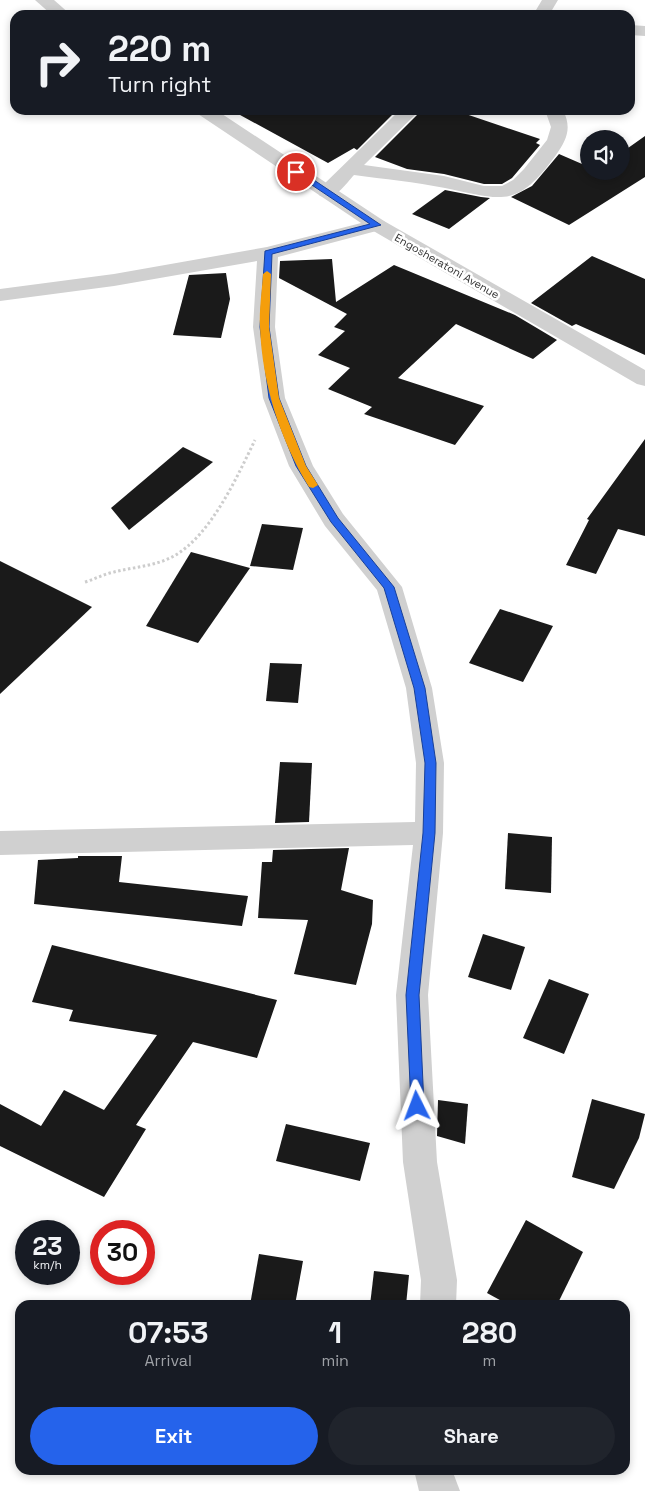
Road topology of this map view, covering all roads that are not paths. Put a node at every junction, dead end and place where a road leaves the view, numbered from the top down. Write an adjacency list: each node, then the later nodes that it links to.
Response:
1 (43, 0): 2 (street)
2 (56, 10)
3 (212, 115): 7 (street, Engosheratoni Avenue)
4 (405, 115): 6 (street)
5 (557, 115): 6 (street)
6 (350, 169): 7 (street)
7 (327, 192): 8 (street, Engosheratoni Avenue)
8 (377, 225): 9 (street); 11 (street, Engosheratoni Avenue)
9 (268, 253): 10 (street); 12 (street)
10 (0, 295)
11 (645, 379)
12 (429, 833): 13 (street); 14 (street)
13 (0, 843)
14 (438, 1300)
15 (434, 1475): 16 (street)
16 (441, 1491)

